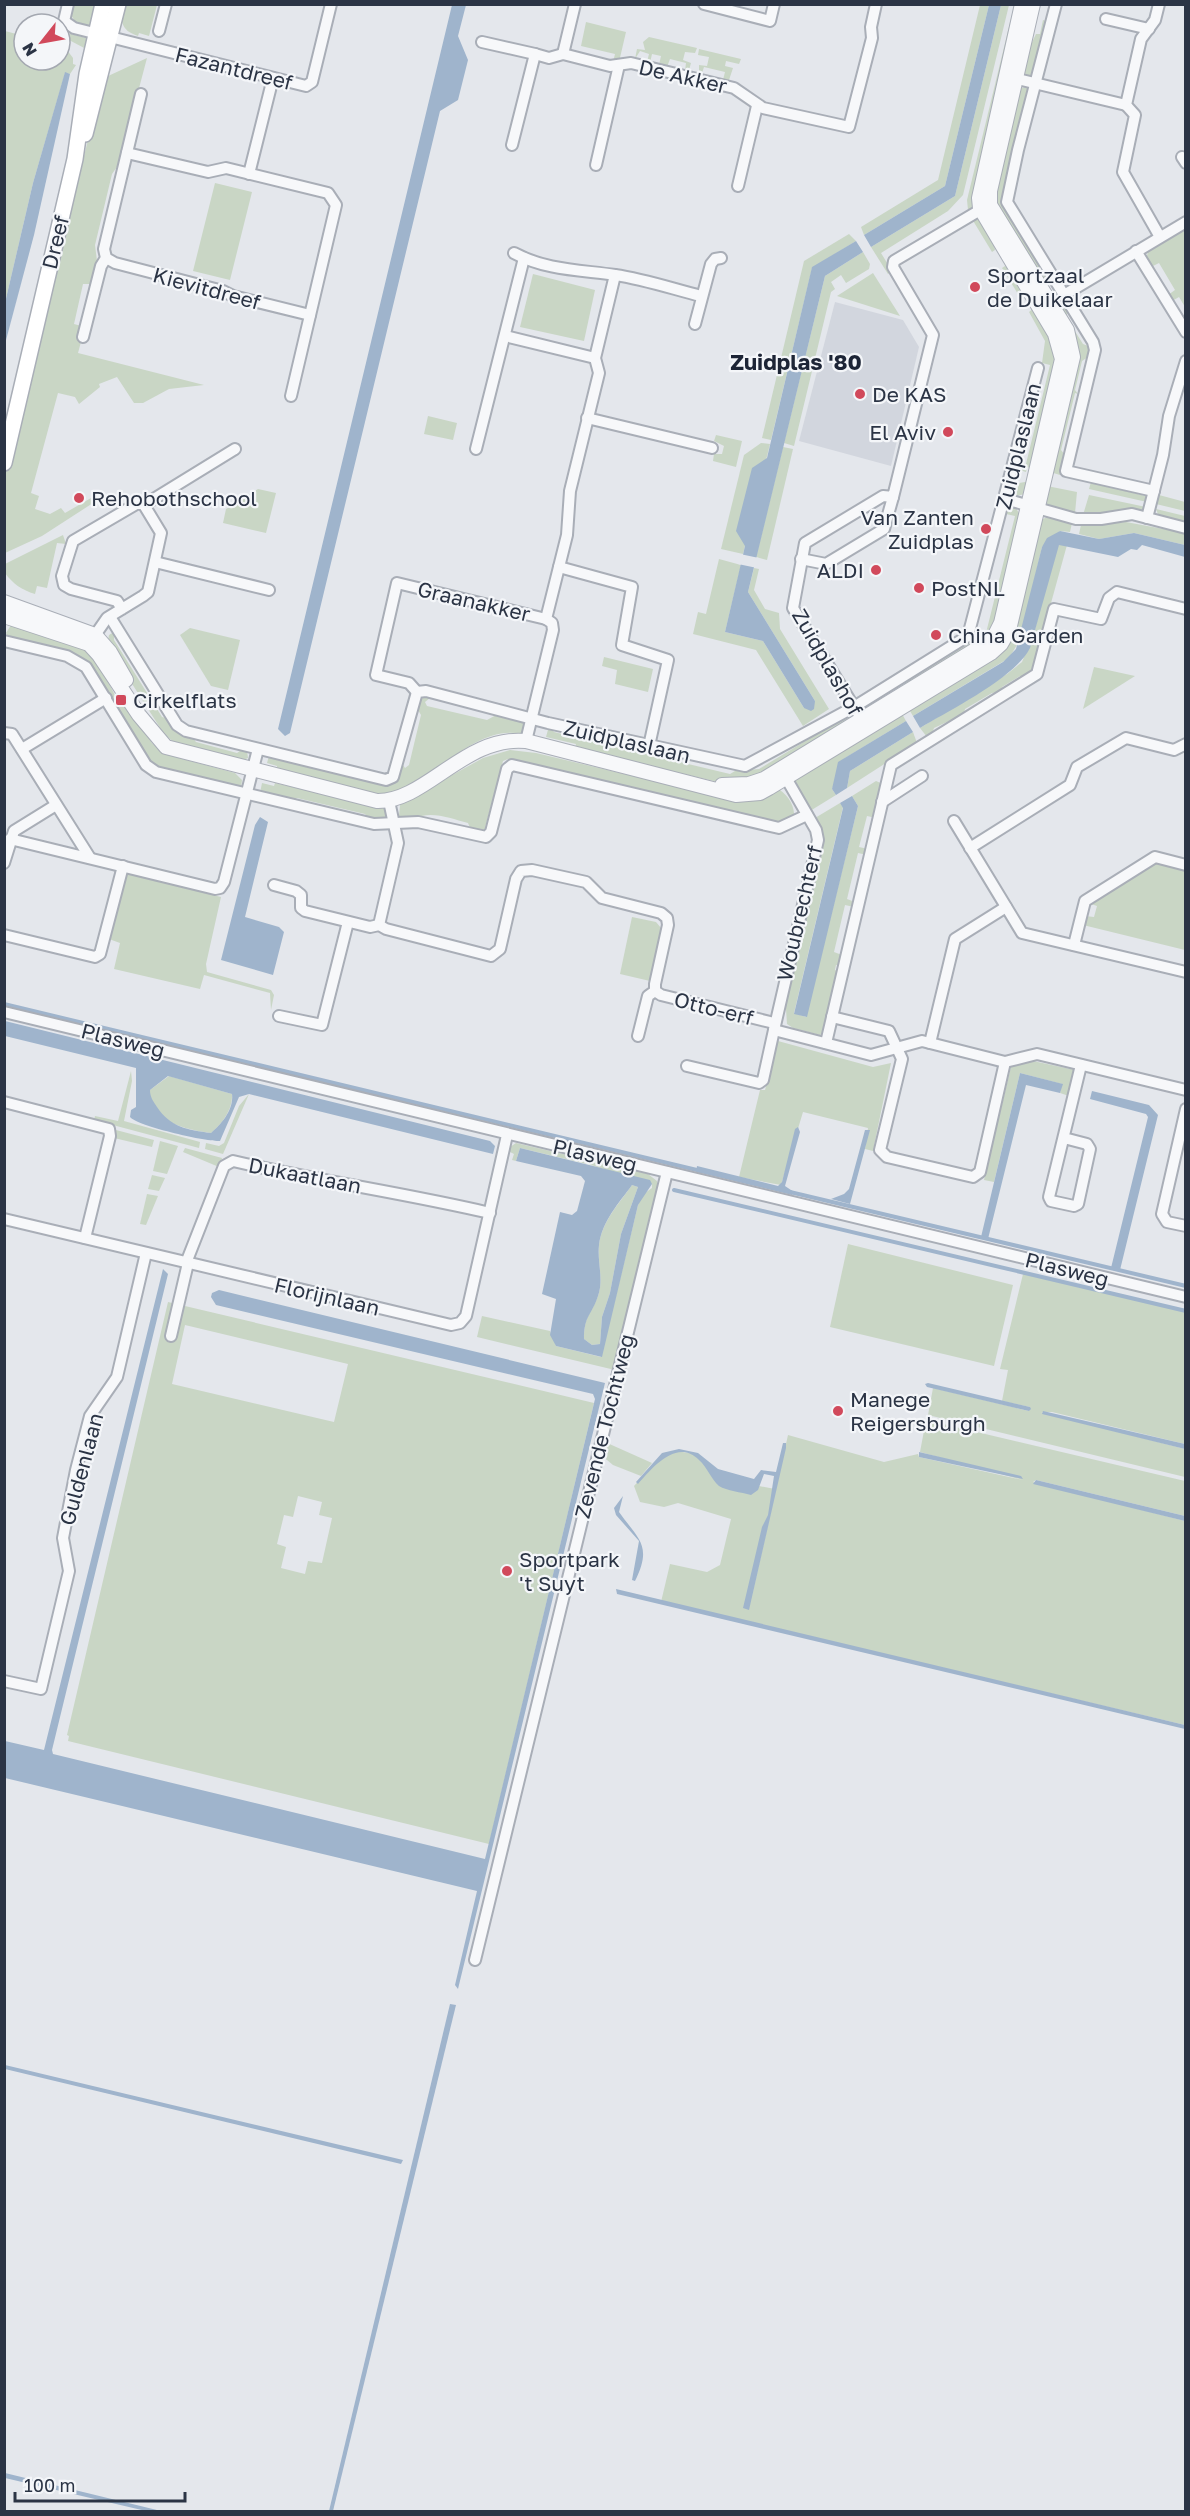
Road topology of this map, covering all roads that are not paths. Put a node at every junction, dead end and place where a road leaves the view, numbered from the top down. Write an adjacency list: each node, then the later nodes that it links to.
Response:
1 (68, 4): 17 (street, Fazantdreef)
2 (103, 4): 17 (main road, Dreef)
3 (118, 4): 17 (main road, Dreef)
4 (166, 4): 16 (street)
5 (331, 4): 22 (street, Fazantdreef)
6 (575, 4): 20 (street)
7 (704, 4): 8 (street)
8 (774, 4)
9 (876, 4): 27 (street, De Akker)
10 (1022, 4): 23 (street)
11 (1033, 4): 23 (street)
12 (1056, 4): 24 (street)
13 (1159, 4): 15 (street)
14 (1106, 19): 15 (street)
15 (1149, 29): 26 (street)
16 (159, 31)
17 (104, 36): 22 (street, Fazantdreef); 44 (main road, Dreef)
18 (482, 42): 19 (street, De Akker)
19 (535, 54): 20 (street, De Akker); 28 (street)
20 (563, 54): 21 (street, De Akker)
21 (619, 65): 27 (street, De Akker); 30 (street)
22 (273, 78): 31 (street)
23 (1011, 78): 24 (street); 33 (street)
24 (1035, 84): 26 (street); 40 (street)
25 (141, 94): 29 (street)
26 (1126, 105): 35 (street)
27 (758, 106): 32 (street)
28 (512, 145)
29 (127, 153): 31 (street); 37 (street)
30 (596, 165)
31 (249, 174): 42 (street)
32 (738, 186)
33 (985, 207): 59 (street); 62 (street, Zuidplaslaan)
34 (1185, 222): 35 (street)
35 (1160, 237): 36 (street)
36 (1136, 252): 40 (street); 45 (street)
37 (106, 258): 42 (street, Kievitdreef); 47 (street)
38 (721, 258): 41 (street)
39 (615, 275): 41 (street); 46 (street); 48 (street, Graanakker)
40 (1064, 295): 58 (street)
41 (701, 296): 43 (street)
42 (310, 315): 51 (street)
43 (695, 324)
44 (35, 325): 53 (main road, Dreef); 57 (main road, Dreef)
45 (1185, 332)
46 (505, 336): 48 (street); 56 (street)
47 (83, 337)
48 (595, 358): 52 (street, Graanakker)
49 (1185, 361): 58 (street)
50 (1038, 368): 60 (street, Zuidplaslaan)
51 (291, 396)
52 (586, 418): 54 (street); 67 (street, Graanakker)
53 (4, 420)
54 (712, 448)
55 (235, 449): 61 (street)
56 (476, 449)
57 (4, 463)
58 (1154, 491): 63 (street)
59 (892, 497): 65 (street, Zuidplashof); 65 (street)
60 (1005, 499): 62 (street); 78 (street, Zuidplaslaan)
61 (144, 505): 66 (street); 69 (street)
62 (1033, 506): 63 (street); 80 (street, Zuidplaslaan)
63 (1147, 518): 64 (street)
64 (1185, 528)
65 (801, 559): 78 (street, Zuidplashof)
66 (155, 562): 68 (street); 69 (street)
67 (559, 567): 73 (street, Graanakker); 84 (street)
68 (269, 590)
69 (122, 609): 72 (street)
70 (1185, 609): 92 (street)
71 (5, 612): 74 (street)
72 (110, 616): 74 (street); 86 (street)
73 (546, 618): 76 (street, Graanakker); 79 (street, Graanakker)
74 (92, 640): 87 (street)
75 (4, 641): 77 (street)
76 (417, 692): 79 (street, Zuidplaslaan); 86 (street)
77 (106, 698): 85 (street); 90 (street)
78 (854, 707): 80 (street, Zuidplashof); 84 (street, Zuidplaslaan)
79 (531, 719): 82 (street, Graanakker); 84 (street, Zuidplaslaan)
80 (864, 724): 88 (street, Zuidplaslaan)
81 (4, 733): 85 (street)
82 (526, 741): 88 (street, Zuidplaslaan); 91 (street, Zuidplaslaan)
83 (1185, 744): 98 (street)
84 (649, 746)
85 (22, 749): 93 (street)
86 (258, 749): 87 (street)
87 (251, 770): 90 (street); 91 (street)
88 (783, 773): 94 (street, Woubrechterf)
89 (922, 776): 92 (street)
90 (245, 793): 96 (street); 102 (street)
91 (389, 801): 96 (street)
92 (882, 802): 113 (street)
93 (56, 805): 97 (street); 99 (street)
94 (807, 815): 96 (street); 114 (street, Woubrechterf)
95 (954, 822): 98 (street)
96 (394, 823): 106 (street)
97 (10, 839): 99 (street); 100 (street)
98 (970, 848): 104 (street)
99 (90, 858): 102 (street)
100 (4, 863)
101 (1185, 865): 108 (street)
102 (123, 866): 107 (street)
103 (274, 885): 105 (street)
104 (1006, 907): 108 (street); 117 (street)
105 (348, 922): 106 (street); 112 (street)
106 (379, 925): 110 (street, Otto-erf)
107 (4, 935)
108 (1074, 945): 109 (street)
109 (1185, 972)
110 (655, 991): 114 (street, Otto-erf); 115 (street, Otto-erf)
111 (4, 1012): 125 (street, Plasweg)
112 (279, 1016)
113 (832, 1017): 116 (street); 118 (street)
114 (774, 1026): 116 (street); 121 (street, Woubrechterf)
115 (638, 1036)
116 (826, 1043): 118 (street)
117 (930, 1043): 118 (street); 119 (street)
118 (898, 1047): 119 (street)
119 (1005, 1062): 120 (street)
120 (1081, 1065): 122 (street); 126 (street)
121 (687, 1066)
122 (1185, 1090)
123 (4, 1102): 131 (street)
124 (1185, 1109): 130 (street)
125 (507, 1135): 127 (street, Plasweg); 128 (street, Florijnlaan)
126 (1064, 1138): 126 (street)
127 (667, 1172): 134 (street, Plasweg); 137 (street, Zevende Tochtweg)
128 (490, 1214): 133 (street, Dukaatlaan); 133 (street, Florijnlaan)
129 (4, 1219): 131 (street, Florijnlaan)
130 (1185, 1226)
131 (85, 1238): 132 (street, Florijnlaan)
132 (146, 1253): 133 (street, Florijnlaan); 136 (street, Guldenlaan)
133 (187, 1263): 135 (street, Dukaatlaan)
134 (1185, 1297)
135 (171, 1336)
136 (4, 1681)
137 (475, 1960)

